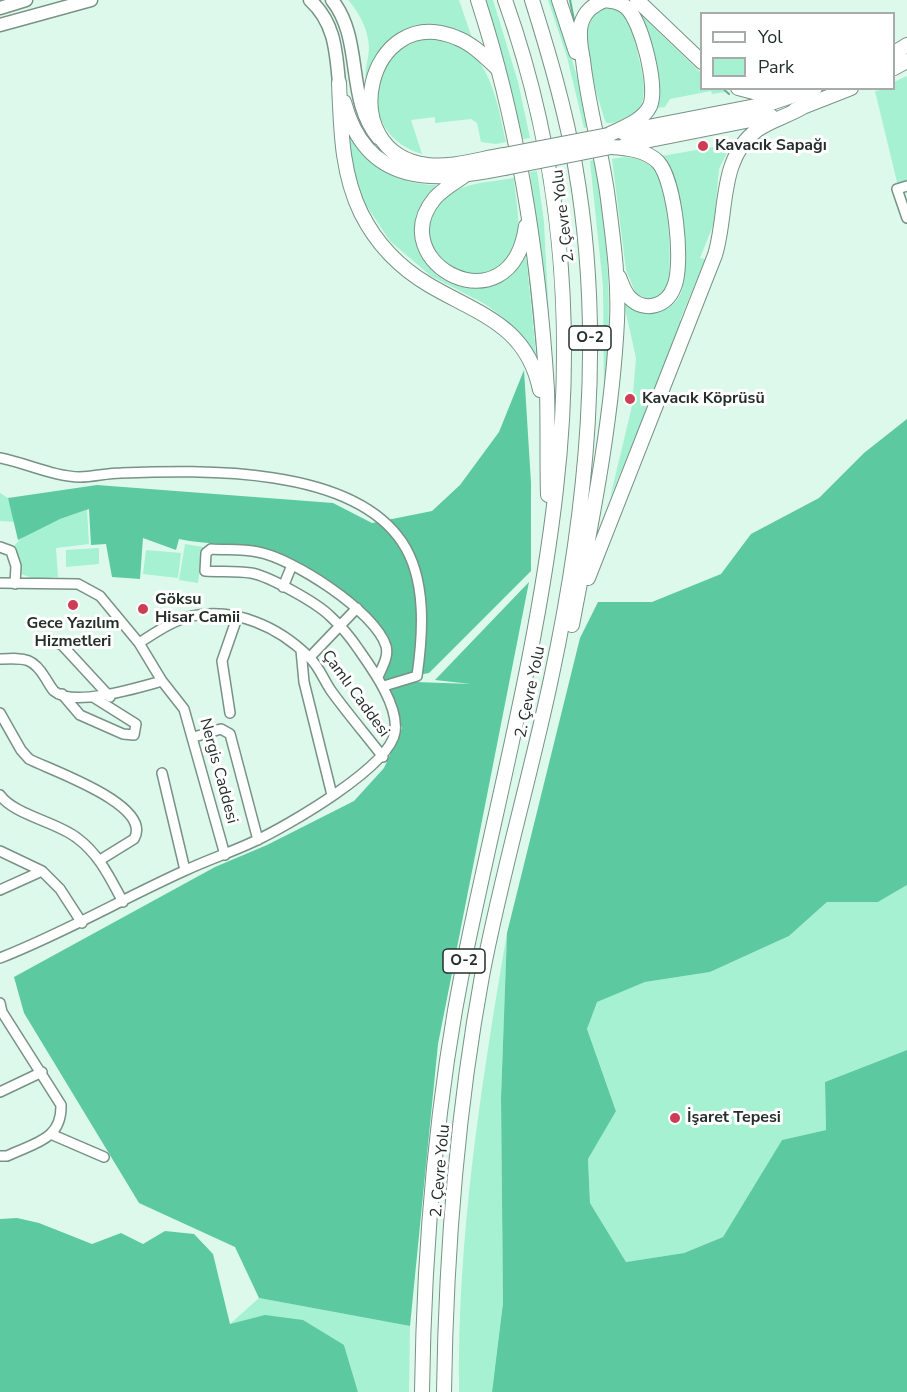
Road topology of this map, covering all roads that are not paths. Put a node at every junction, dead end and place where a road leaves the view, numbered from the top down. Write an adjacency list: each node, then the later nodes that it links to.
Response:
1 (26, 0): 10 (main road)
2 (91, 0): 11 (main road)
3 (310, 0): 15 (main road)
4 (332, 0): 22 (main road)
5 (478, 0): 13 (highway)
6 (505, 0): 31 (highway, 2. Çevre Yolu / O-2)
7 (532, 0): 47 (highway, 2. Çevre Yolu / O-2)
8 (559, 0): 14 (highway)
9 (637, 0): 12 (highway)
10 (0, 8)
11 (0, 25)
12 (700, 60)
13 (497, 68): 22 (highway); 26 (highway)
14 (585, 79): 21 (highway); 28 (highway)
15 (339, 83): 24 (highway); 29 (highway)
16 (746, 90): 17 (highway)
17 (803, 90)
18 (810, 90): 21 (highway)
19 (846, 90): 20 (highway)
20 (803, 107): 21 (highway); 39 (highway)
21 (610, 141): 23 (highway, bridge); 28 (highway)
22 (385, 145): 23 (highway)
23 (504, 162): 24 (highway)
24 (464, 176): 26 (highway)
25 (907, 186): 27 (street)
26 (527, 206): 29 (highway)
27 (907, 218)
28 (617, 272): 39 (highway)
29 (546, 425): 31 (highway)
30 (0, 458): 49 (street)
31 (550, 536): 76 (highway, 2. Çevre Yolu / O-2)
32 (0, 546): 35 (street)
33 (292, 565): 36 (street); 36 (street); 37 (street)
34 (0, 583): 35 (street, Nergis Caddesi)
35 (15, 584): 42 (street, Nergis Caddesi)
36 (283, 587): 40 (street)
37 (357, 608): 40 (street); 46 (street)
38 (238, 615): 42 (street, Çamlı Caddesi); 43 (street, Çamlı Caddesi); 54 (street)
39 (572, 625): 47 (highway)
40 (340, 627): 44 (street); 46 (street)
41 (48, 639): 52 (street)
42 (139, 643): 48 (street, Nergis Caddesi)
43 (301, 650): 44 (street, Çamlı Caddesi); 59 (street)
44 (310, 657): 56 (street, Çamlı Caddesi)
45 (0, 659): 50 (street)
46 (378, 677): 49 (street)
47 (551, 680): 77 (highway, 2. Çevre Yolu / O-2)
48 (162, 681): 52 (street); 55 (street, Nergis Caddesi)
49 (384, 686): 56 (street)
50 (62, 694): 51 (street); 51 (street)
51 (91, 696): 52 (street)
52 (110, 697)
53 (0, 713): 63 (street)
54 (230, 713)
55 (194, 737): 60 (street); 62 (street, Nergis Caddesi)
56 (383, 757): 59 (street)
57 (162, 774): 64 (street)
58 (0, 795): 63 (street)
59 (332, 795): 60 (street)
60 (258, 840): 62 (street)
61 (0, 851): 65 (street)
62 (225, 855): 64 (street)
63 (100, 860): 67 (street)
64 (185, 870): 67 (street)
65 (42, 871): 66 (street); 68 (street)
66 (0, 890)
67 (123, 902): 68 (street)
68 (82, 923): 69 (street)
69 (1, 960)
70 (0, 1004): 71 (street)
71 (42, 1072): 72 (street); 73 (street)
72 (0, 1092)
73 (53, 1135): 74 (street); 75 (street)
74 (3, 1156)
75 (104, 1157)
76 (422, 1392)
77 (444, 1392)

